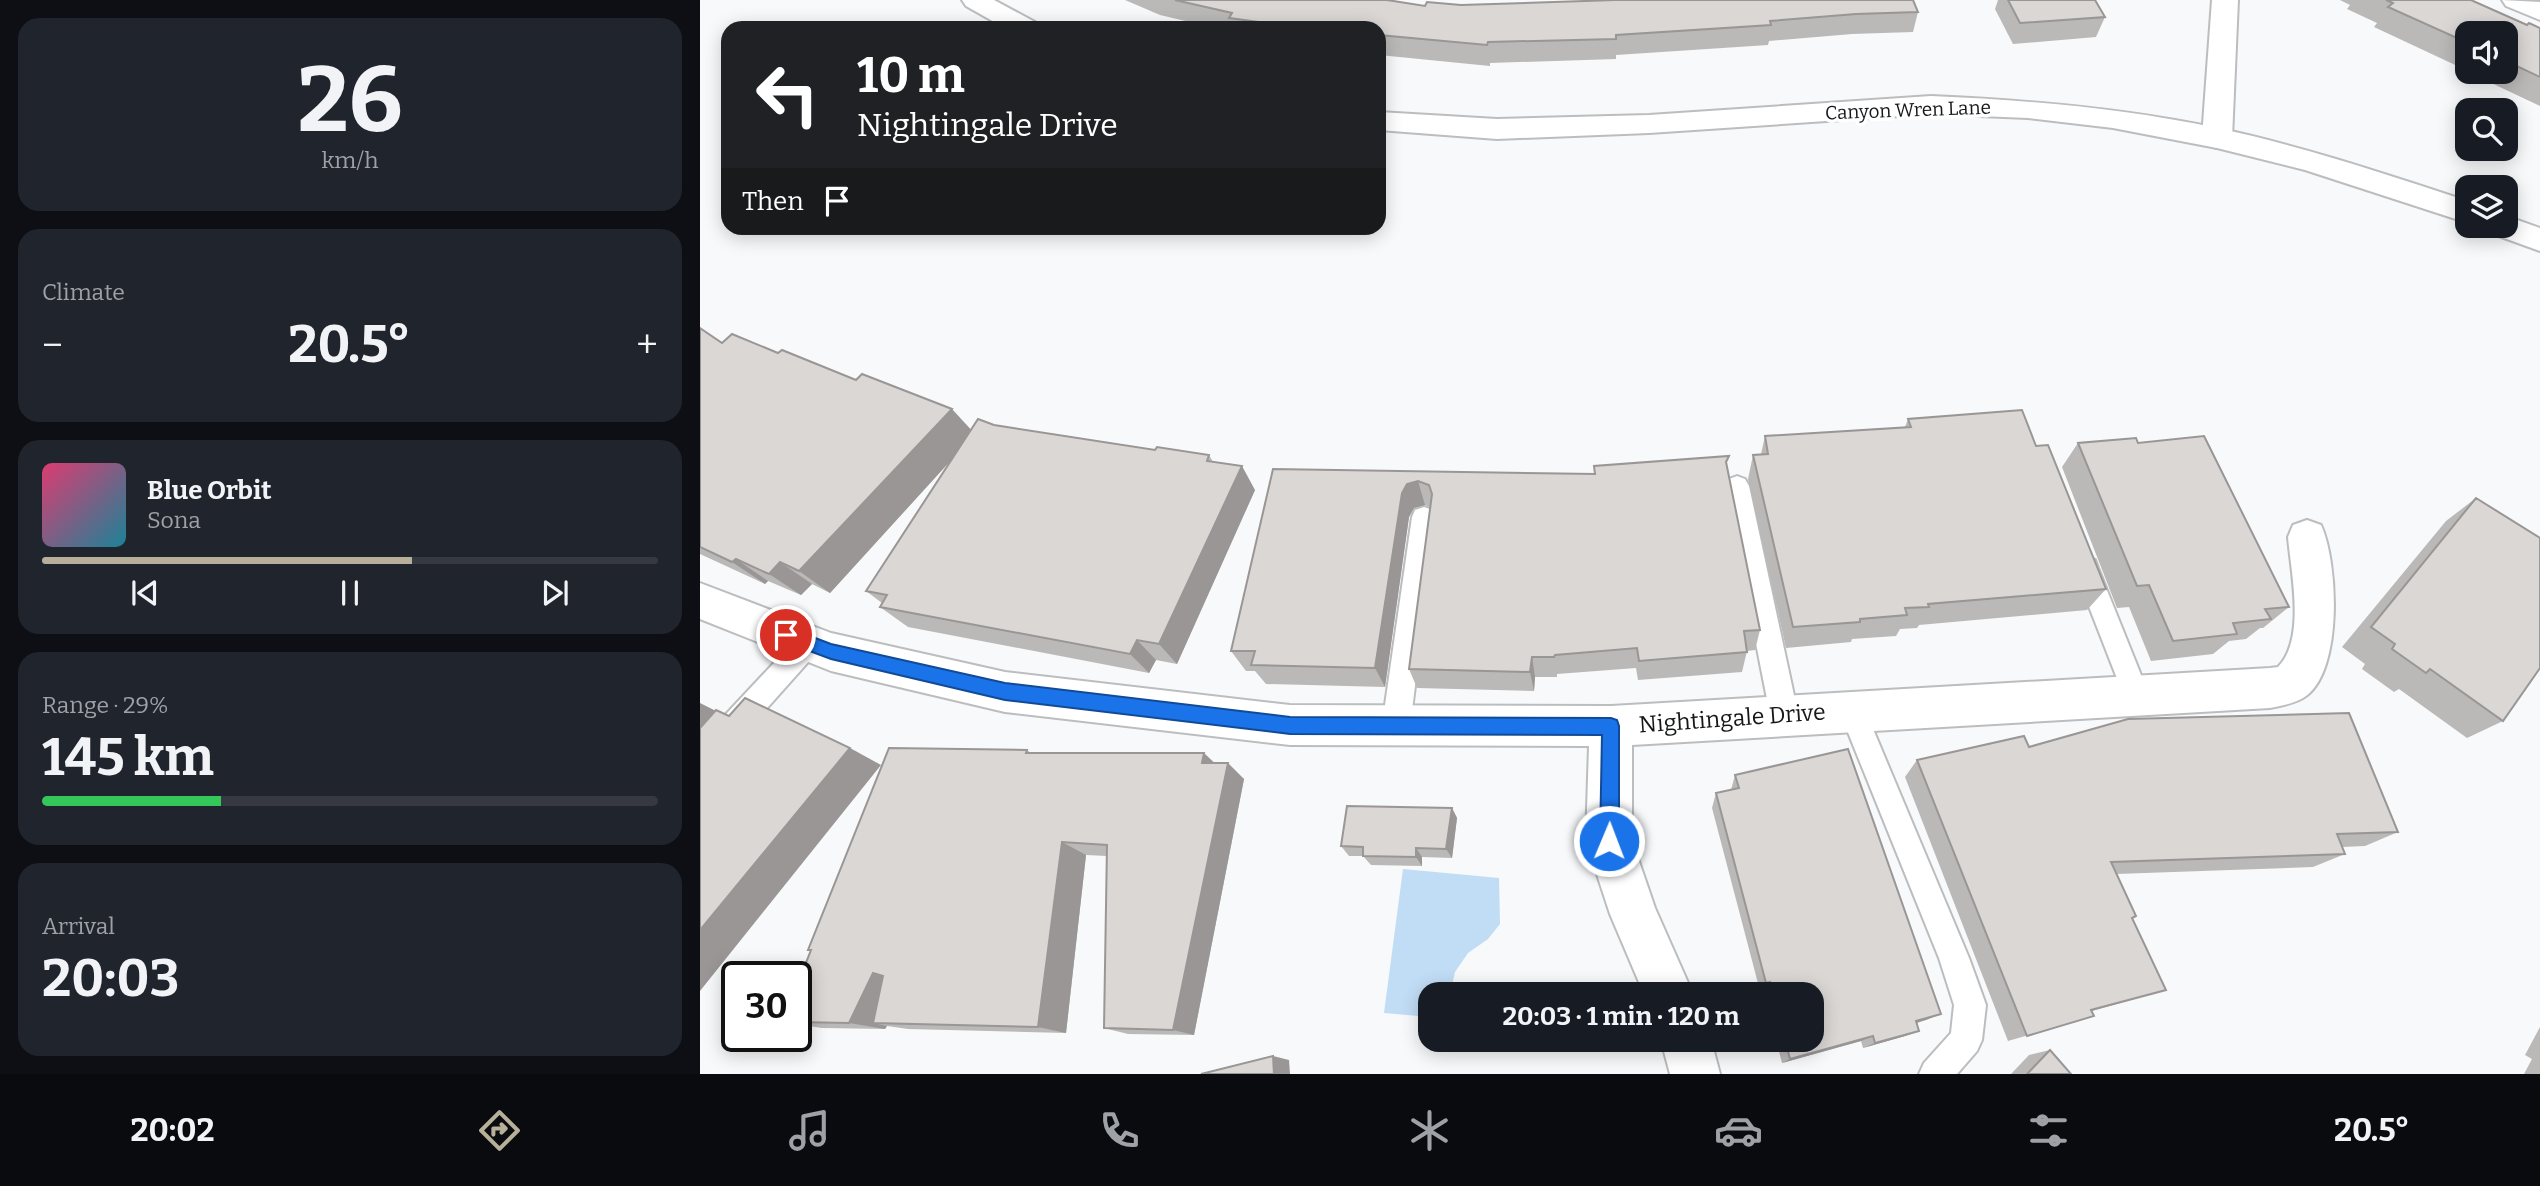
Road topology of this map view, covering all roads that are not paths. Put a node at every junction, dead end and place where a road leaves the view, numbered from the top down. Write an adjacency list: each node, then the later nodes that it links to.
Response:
1 (975, 0): 5 (street)
2 (2225, 0): 7 (street)
3 (2515, 0): 4 (street)
4 (2540, 12)
5 (1012, 21)
6 (1386, 121): 7 (street, Canyon Wren Lane)
7 (2217, 138): 8 (street, Canyon Wren Lane)
8 (2455, 208)
9 (2518, 231): 10 (street)
10 (2540, 240)
11 (1737, 486): 19 (lane)
12 (1424, 517): 20 (lane)
13 (2307, 537): 17 (street, Nightingale Drive)
14 (2075, 540): 17 (lane)
15 (700, 601): 16 (street, Nightingale Drive)
16 (809, 643): 20 (street, Nightingale Drive); 22 (lane)
17 (2136, 695): 18 (street, Nightingale Drive)
18 (1852, 710): 19 (street, Nightingale Drive); 26 (lane)
19 (1784, 714): 21 (street, Nightingale Drive)
20 (1396, 726): 21 (street, Nightingale Drive)
21 (1611, 726): 23 (street)
22 (700, 762)
23 (1664, 982)
24 (1689, 1052): 25 (street)
25 (1695, 1074)
26 (1935, 1074)

